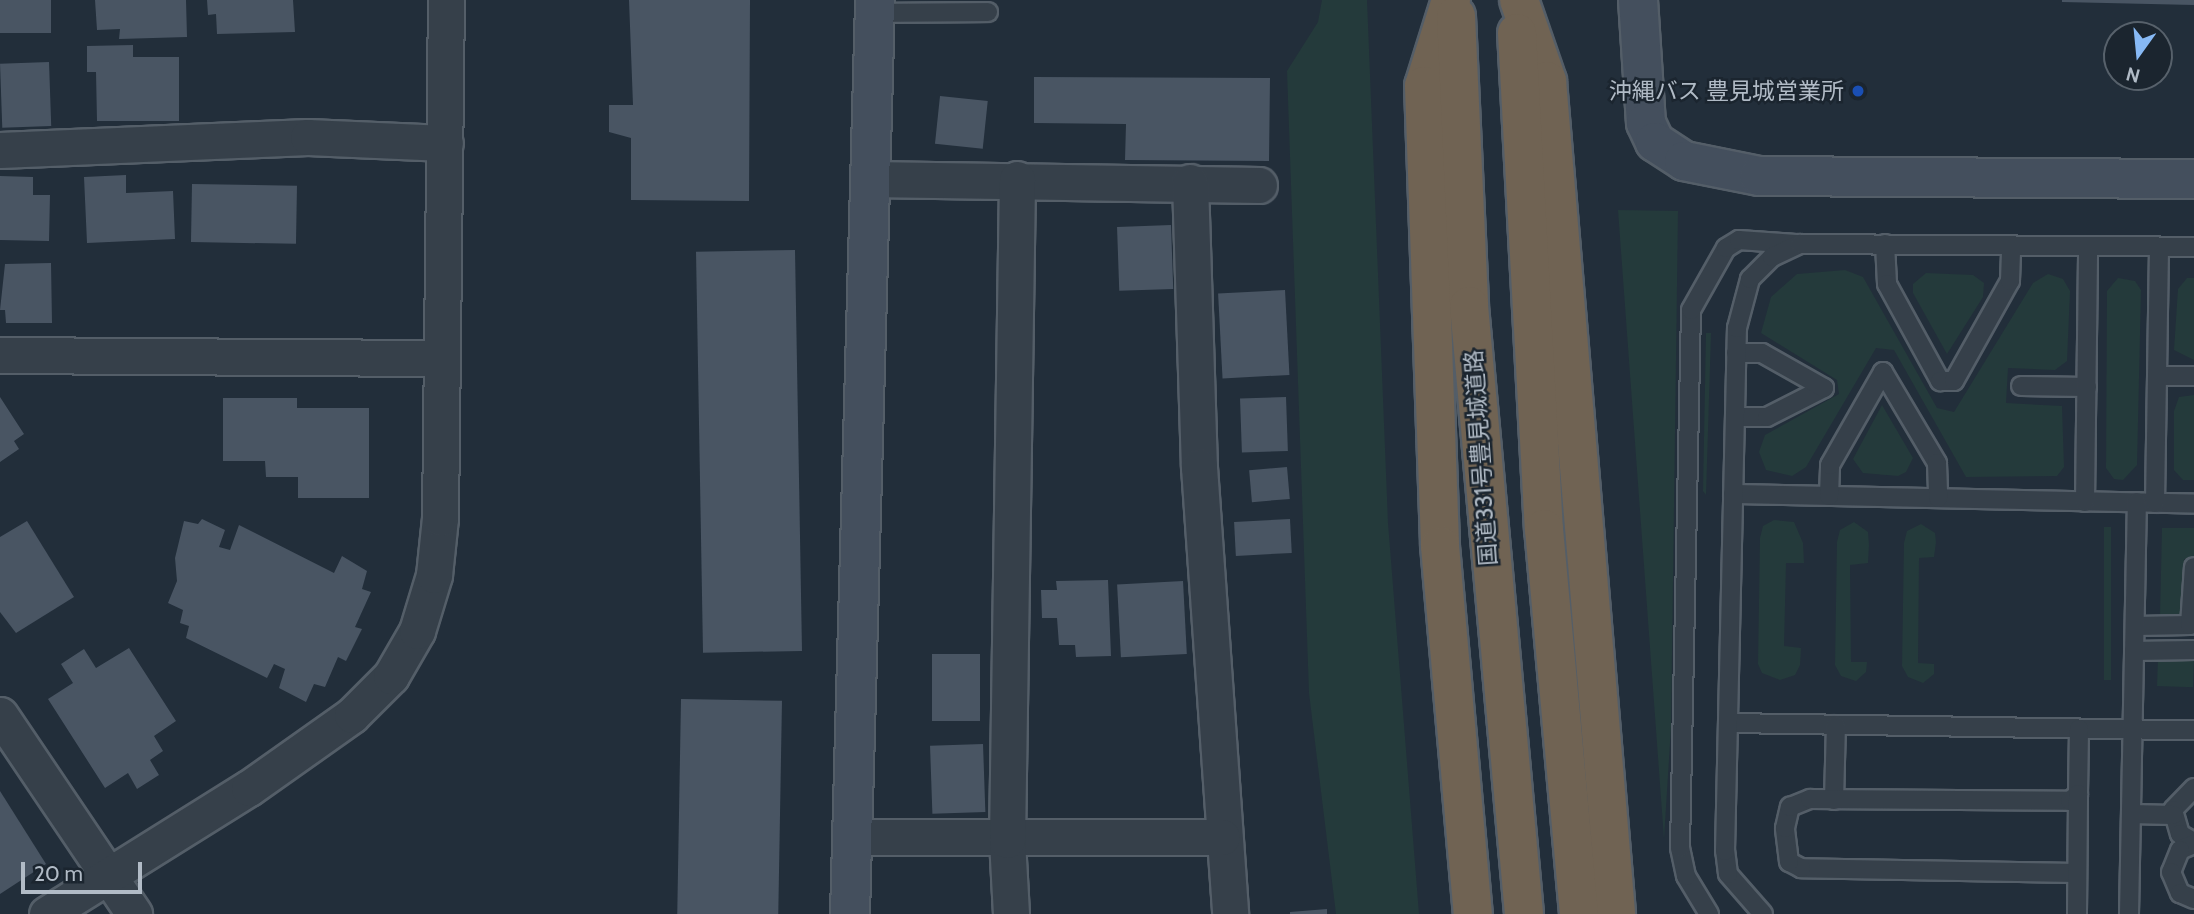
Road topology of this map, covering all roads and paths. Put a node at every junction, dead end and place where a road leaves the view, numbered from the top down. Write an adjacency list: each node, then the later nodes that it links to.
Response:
1 (446, 0): 7 (street)
2 (1453, 0): 61 (highway); 62 (highway, 国道331号豊見城道路)
3 (1517, 0): 63 (highway); 64 (highway)
4 (1638, 0): 9 (street)
5 (875, 6): 6 (lane); 10 (street)
6 (988, 12)
7 (445, 143): 8 (street); 22 (street)
8 (0, 150)
9 (2194, 178)
10 (871, 179): 11 (street); 49 (street)
11 (1017, 179): 12 (street); 51 (street)
12 (1190, 182): 13 (street); 50 (street)
13 (1259, 185)
14 (1800, 244): 15 (lane); 20 (lane); 65 (lane)
15 (1885, 244): 16 (lane); 16 (lane)
16 (2011, 245): 17 (lane)
17 (2088, 246): 18 (lane); 26 (lane)
18 (2159, 247): 19 (lane); 23 (lane)
19 (2194, 247)
20 (1736, 353): 27 (lane); 27 (lane)
21 (0, 355): 22 (street)
22 (441, 358): 54 (street)
23 (2157, 376): 24 (lane); 32 (lane)
24 (2194, 376)
25 (2021, 386): 26 (lane)
26 (2087, 387): 31 (lane)
27 (1735, 418): 28 (lane)
28 (1733, 494): 29 (lane); 39 (lane)
29 (1829, 496): 30 (lane); 30 (lane)
30 (1938, 498): 31 (lane)
31 (2085, 502): 32 (lane)
32 (2146, 503): 33 (lane); 35 (lane)
33 (2194, 504)
34 (2194, 567): 35 (lane)
35 (2135, 626): 37 (lane)
36 (2194, 650): 37 (lane)
37 (2134, 651): 42 (lane)
38 (1, 720): 54 (street)
39 (1728, 723): 40 (lane); 66 (lane)
40 (1836, 725): 41 (lane); 46 (lane)
41 (2079, 729): 42 (lane); 45 (lane)
42 (2133, 729): 43 (lane); 47 (lane)
43 (2194, 730)
44 (2194, 788): 48 (lane)
45 (2078, 794): 46 (lane); 53 (lane)
46 (1834, 800): 53 (lane)
47 (2132, 814): 48 (lane); 68 (lane)
48 (2173, 815): 52 (lane)
49 (852, 837): 51 (street); 58 (street)
50 (1222, 837): 51 (street); 60 (street)
51 (1007, 840): 59 (street)
52 (2194, 843): 55 (lane)
53 (2076, 873): 67 (lane)
54 (109, 875): 56 (street); 57 (street)
55 (2194, 900)
56 (47, 914)
57 (134, 914)
58 (850, 914)
59 (1011, 914)
60 (1230, 914)
61 (1473, 914)
62 (1524, 914)
63 (1578, 914)
64 (1616, 914)
65 (1709, 914)
66 (1763, 914)
67 (2077, 914)
68 (2129, 914)

